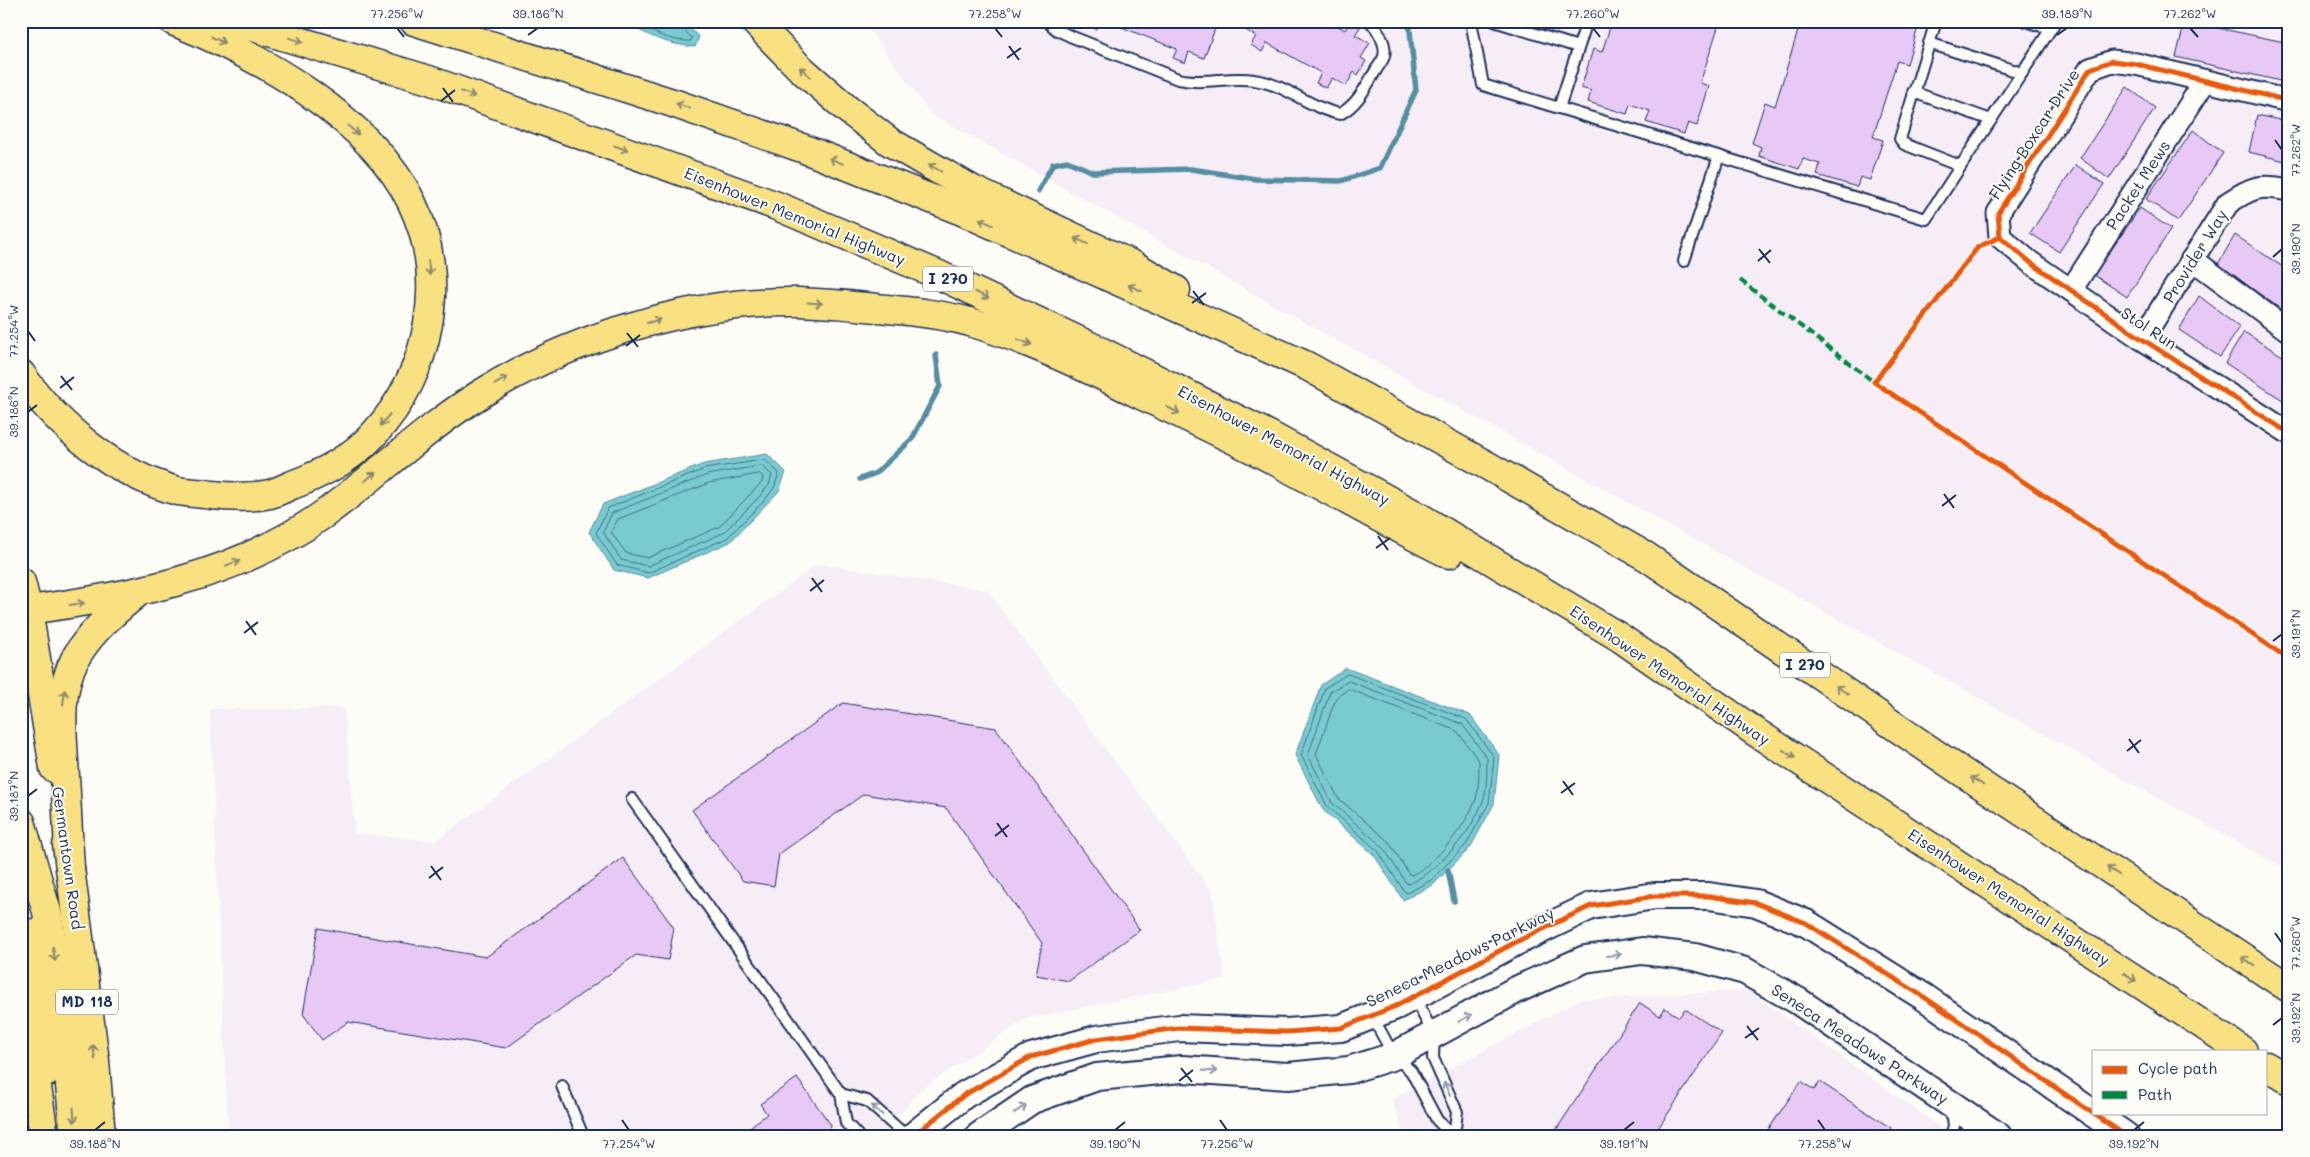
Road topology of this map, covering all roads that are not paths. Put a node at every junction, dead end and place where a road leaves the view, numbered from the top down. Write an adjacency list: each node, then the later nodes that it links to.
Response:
1 (174, 21): 31 (main road, one-way to 31)
2 (233, 21): 36 (main road, Eisenhower Memorial Highway / I 270, one-way to 36)
3 (414, 21): 30 (main road, I 270, one-way to 3)
4 (754, 21): 30 (main road, one-way to 4)
5 (1047, 21): 6 (lane)
6 (1370, 21)
7 (1471, 21): 19 (lane)
8 (1494, 21): 14 (lane)
9 (1587, 21): 14 (lane)
10 (1936, 21): 13 (lane)
11 (2026, 21): 12 (lane)
12 (2053, 25): 15 (lane)
13 (1929, 43): 15 (lane); 17 (lane)
14 (1578, 48): 19 (lane)
15 (2022, 73): 20 (lane)
16 (2205, 81): 18 (street, Flying Boxcar Drive); 24 (street, Flying Boxcar Drive); 27 (street, Packet Mews)
17 (1914, 92): 20 (lane); 22 (lane)
18 (2289, 101)
19 (1559, 108): 21 (lane)
20 (1991, 120): 22 (lane)
21 (1718, 156): 22 (lane); 26 (lane)
22 (1960, 166)
23 (2289, 190): 25 (street, Provider Way)
24 (2000, 237): 27 (street, Stol Run)
25 (2192, 259): 28 (street); 29 (street, Provider Way)
26 (1684, 261)
27 (2071, 290): 29 (street, Stol Run)
28 (2289, 331)
29 (2142, 339): 32 (street, Stol Run)
30 (1307, 366): 41 (main road, I 270, one-way to 30)
31 (21, 374)
32 (2289, 433)
33 (21, 582): 35 (main road, Germantown Road / MD 118)
34 (139, 591): 35 (main road, one-way to 34); 36 (main road, one-way to 36); 39 (main road, one-way to 34)
35 (25, 611): 39 (main road, Germantown Road / MD 118)
36 (1619, 637): 45 (main road, Eisenhower Memorial Highway / I 270, one-way to 45)
37 (632, 799): 50 (lane)
38 (21, 822): 55 (main road, MD 118); 56 (main road, one-way to 56)
39 (70, 868): 57 (main road, Germantown Road / MD 118, one-way to 39)
40 (21, 974): 54 (main road)
41 (2289, 988)
42 (1414, 997): 43 (street, Seneca Meadows Parkway); 44 (lane); 52 (street, Seneca Meadows Parkway)
43 (1371, 1016): 46 (lane); 61 (street, Seneca Meadows Parkway)
44 (1434, 1035): 46 (street, Seneca Meadows Parkway); 51 (street, Seneca Meadows Parkway, one-way to 51); 63 (lane, one-way to 44)
45 (2242, 1050)
46 (1394, 1056): 62 (street, Seneca Meadows Parkway, one-way to 46); 63 (lane)
47 (2268, 1067): 48 (main road)
48 (2289, 1080)
49 (562, 1086): 58 (lane)
50 (841, 1094): 59 (lane); 60 (lane, one-way to 50)
51 (1952, 1104): 64 (lane); 65 (street, Seneca Meadows Parkway)
52 (2092, 1113)
53 (2094, 1114): 66 (street, Seneca Meadows Parkway)
54 (44, 1136)
55 (50, 1136)
56 (75, 1136)
57 (101, 1136)
58 (583, 1136)
59 (858, 1136)
60 (906, 1136)
61 (913, 1136)
62 (979, 1136)
63 (1454, 1136)
64 (1951, 1136)
65 (1998, 1136)
66 (2126, 1136)

